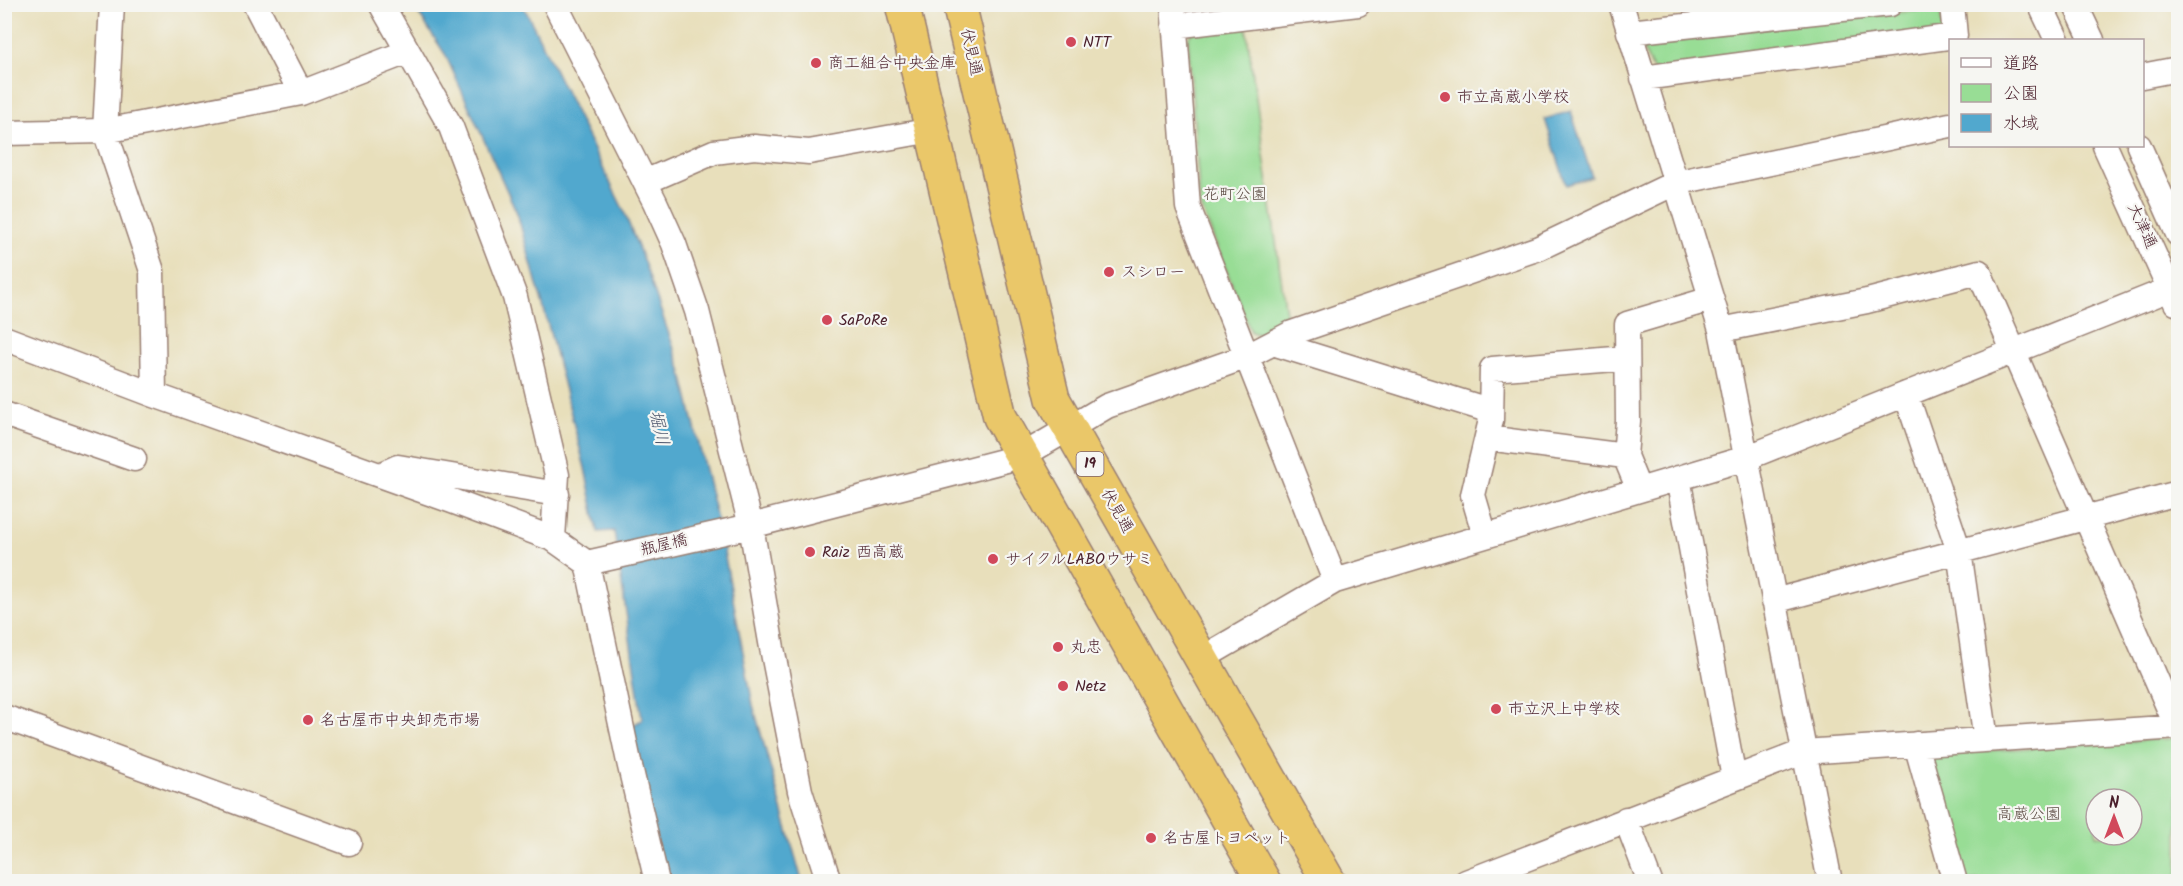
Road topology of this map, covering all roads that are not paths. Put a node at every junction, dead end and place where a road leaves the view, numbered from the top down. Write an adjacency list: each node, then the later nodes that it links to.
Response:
1 (112, 4): 24 (street)
2 (255, 4): 21 (street)
3 (381, 4): 17 (street)
4 (555, 4): 28 (street)
5 (902, 4): 23 (highway)
6 (959, 4): 43 (highway, 伏見通 / 19)
7 (1358, 4): 13 (street)
8 (1621, 4): 14 (street)
9 (1890, 4): 14 (street)
10 (1952, 4): 20 (street)
11 (2040, 4): 15 (street)
12 (2075, 4): 16 (street)
13 (1173, 15): 37 (street)
14 (1629, 32): 20 (street)
15 (2057, 39)
16 (2092, 39)
17 (407, 52): 21 (street); 53 (street)
18 (2178, 69): 19 (street)
19 (2144, 76)
20 (1643, 78): 29 (street)
21 (301, 93): 24 (street)
22 (1949, 125): 29 (street, 瓶屋橋)
23 (932, 130): 28 (street); 45 (highway)
24 (105, 131): 25 (street); 40 (street)
25 (4, 133)
26 (2105, 147): 31 (street, 大津通)
27 (2139, 147): 30 (street, 大津通)
28 (645, 182): 55 (street)
29 (1675, 183): 32 (street); 35 (street, 瓶屋橋)
30 (2178, 234)
31 (2176, 297): 36 (street)
32 (1711, 299): 33 (street); 38 (street)
33 (1720, 330): 36 (street); 47 (street)
34 (4, 338): 40 (street)
35 (1273, 343): 37 (street, 瓶屋橋); 41 (street)
36 (2014, 351): 39 (street); 54 (street)
37 (1248, 356): 43 (street, 瓶屋橋); 60 (street)
38 (1627, 358): 41 (street); 46 (street)
39 (1906, 394): 47 (street); 58 (street)
40 (154, 395): 49 (street)
41 (1491, 411): 44 (street)
42 (4, 414): 48 (street)
43 (1069, 429): 45 (street, 瓶屋橋); 62 (highway, 伏見通 / 19)
44 (1487, 438): 46 (street); 56 (street)
45 (1022, 456): 55 (street, 瓶屋橋); 73 (highway)
46 (1625, 456): 51 (street)
47 (1746, 458): 50 (street); 61 (street)
48 (134, 459)
49 (380, 475): 53 (street); 57 (street)
50 (1678, 478): 51 (street); 68 (street)
51 (1639, 490): 56 (street)
52 (2178, 493): 54 (street)
53 (556, 494): 57 (street)
54 (2086, 517): 58 (street); 64 (street)
55 (742, 527): 59 (street, 瓶屋橋); 72 (street)
56 (1485, 536): 60 (street)
57 (553, 539): 59 (street)
58 (1959, 551): 61 (street); 65 (street)
59 (590, 562): 71 (street)
60 (1335, 581): 62 (street)
61 (1774, 601): 67 (street)
62 (1201, 659): 74 (highway, 伏見通 / 19)
63 (4, 717): 70 (street)
64 (2178, 727): 65 (street)
65 (1986, 740): 66 (street)
66 (1916, 744): 67 (street); 78 (street)
67 (1803, 752): 68 (street); 77 (street)
68 (1734, 777): 69 (street)
69 (1626, 819): 75 (street); 76 (street)
70 (349, 843)
71 (657, 882)
72 (829, 882)
73 (1264, 882)
74 (1329, 882)
75 (1466, 882)
76 (1650, 882)
77 (1830, 882)
78 (1955, 882)

